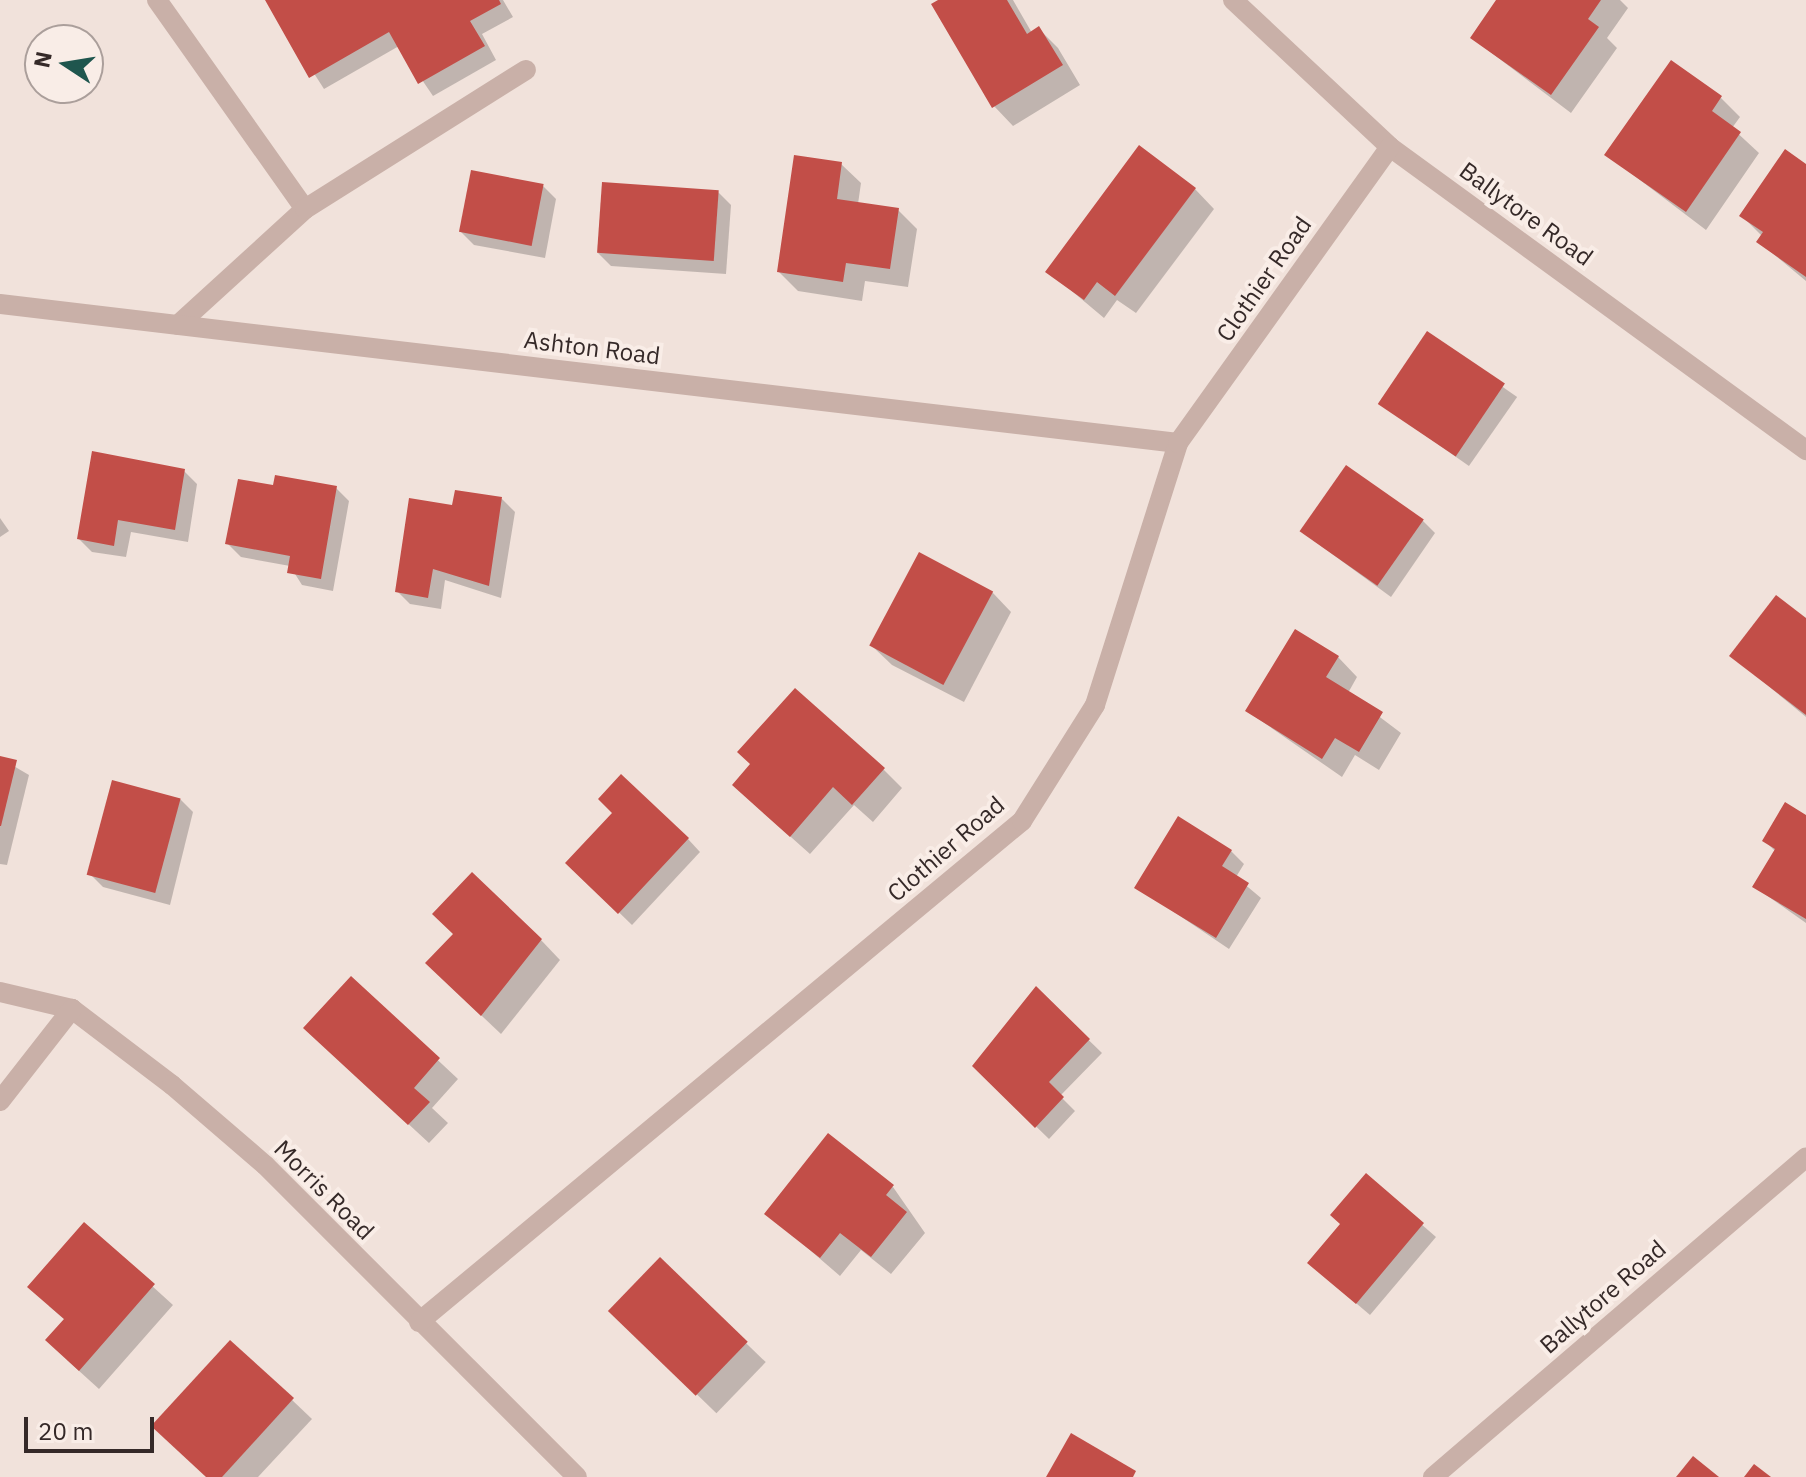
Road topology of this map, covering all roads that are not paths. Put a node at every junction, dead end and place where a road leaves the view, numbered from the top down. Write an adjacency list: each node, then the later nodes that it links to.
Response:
1 (157, 0): 5 (street)
2 (1233, 0): 4 (street, Ballytore Road)
3 (526, 70): 5 (street)
4 (1390, 147): 8 (street, Clothier Road); 9 (street, Ballytore Road)
5 (305, 209): 7 (street)
6 (0, 304): 7 (street, Ashton Road)
7 (178, 325): 8 (street, Ashton Road)
8 (1178, 443): 14 (street, Clothier Road)
9 (1806, 450)
10 (0, 992): 11 (street, Morris Road)
11 (72, 1009): 12 (street); 14 (street, Morris Road)
12 (0, 1101)
13 (1806, 1157): 16 (street, Ballytore Road)
14 (419, 1322): 15 (street, Morris Road)
15 (577, 1477)
16 (1433, 1477)

